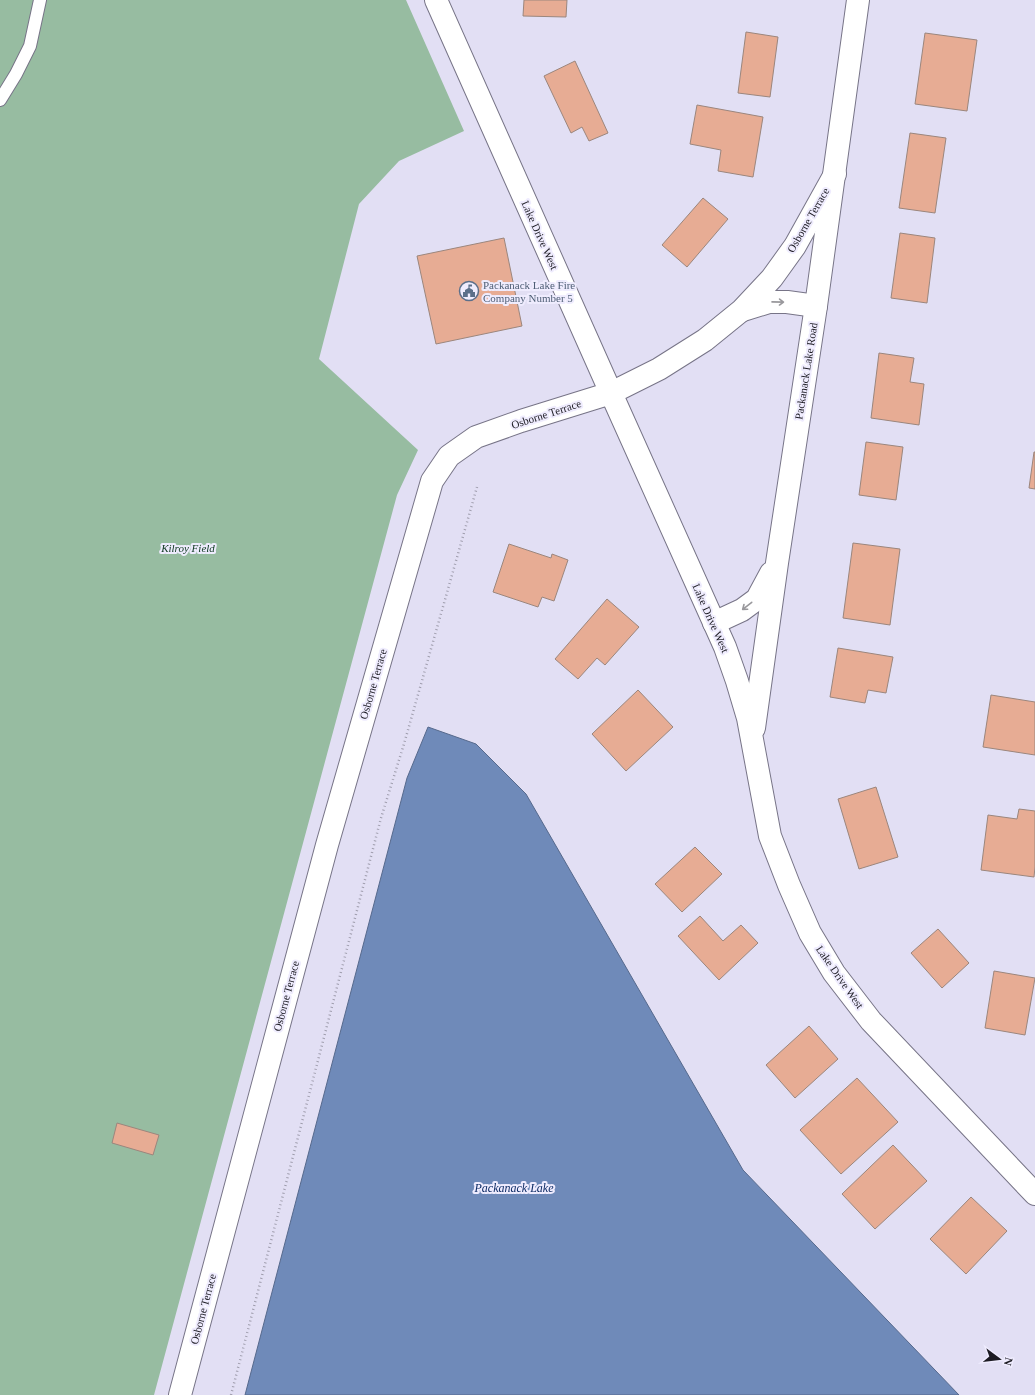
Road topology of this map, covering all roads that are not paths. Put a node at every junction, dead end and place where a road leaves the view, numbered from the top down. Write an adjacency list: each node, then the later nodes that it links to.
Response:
1 (40, 0): 4 (lane)
2 (436, 0): 8 (street, Lake Drive West)
3 (858, 0): 5 (street, Packanack Lake Road)
4 (0, 100)
5 (835, 174): 6 (street, Packanack Lake Road); 7 (street, Osborne Terrace)
6 (816, 306): 7 (street, one-way to 6); 9 (street, Packanack Lake Road)
7 (742, 310): 8 (street, Osborne Terrace)
8 (611, 393): 10 (street, Lake Drive West); 13 (street, Osborne Terrace)
9 (776, 563): 10 (street, one-way to 10); 11 (street, Packanack Lake Road)
10 (714, 623): 11 (street, Lake Drive West)
11 (752, 741): 12 (street, Lake Drive West)
12 (1035, 1194)
13 (180, 1395)

